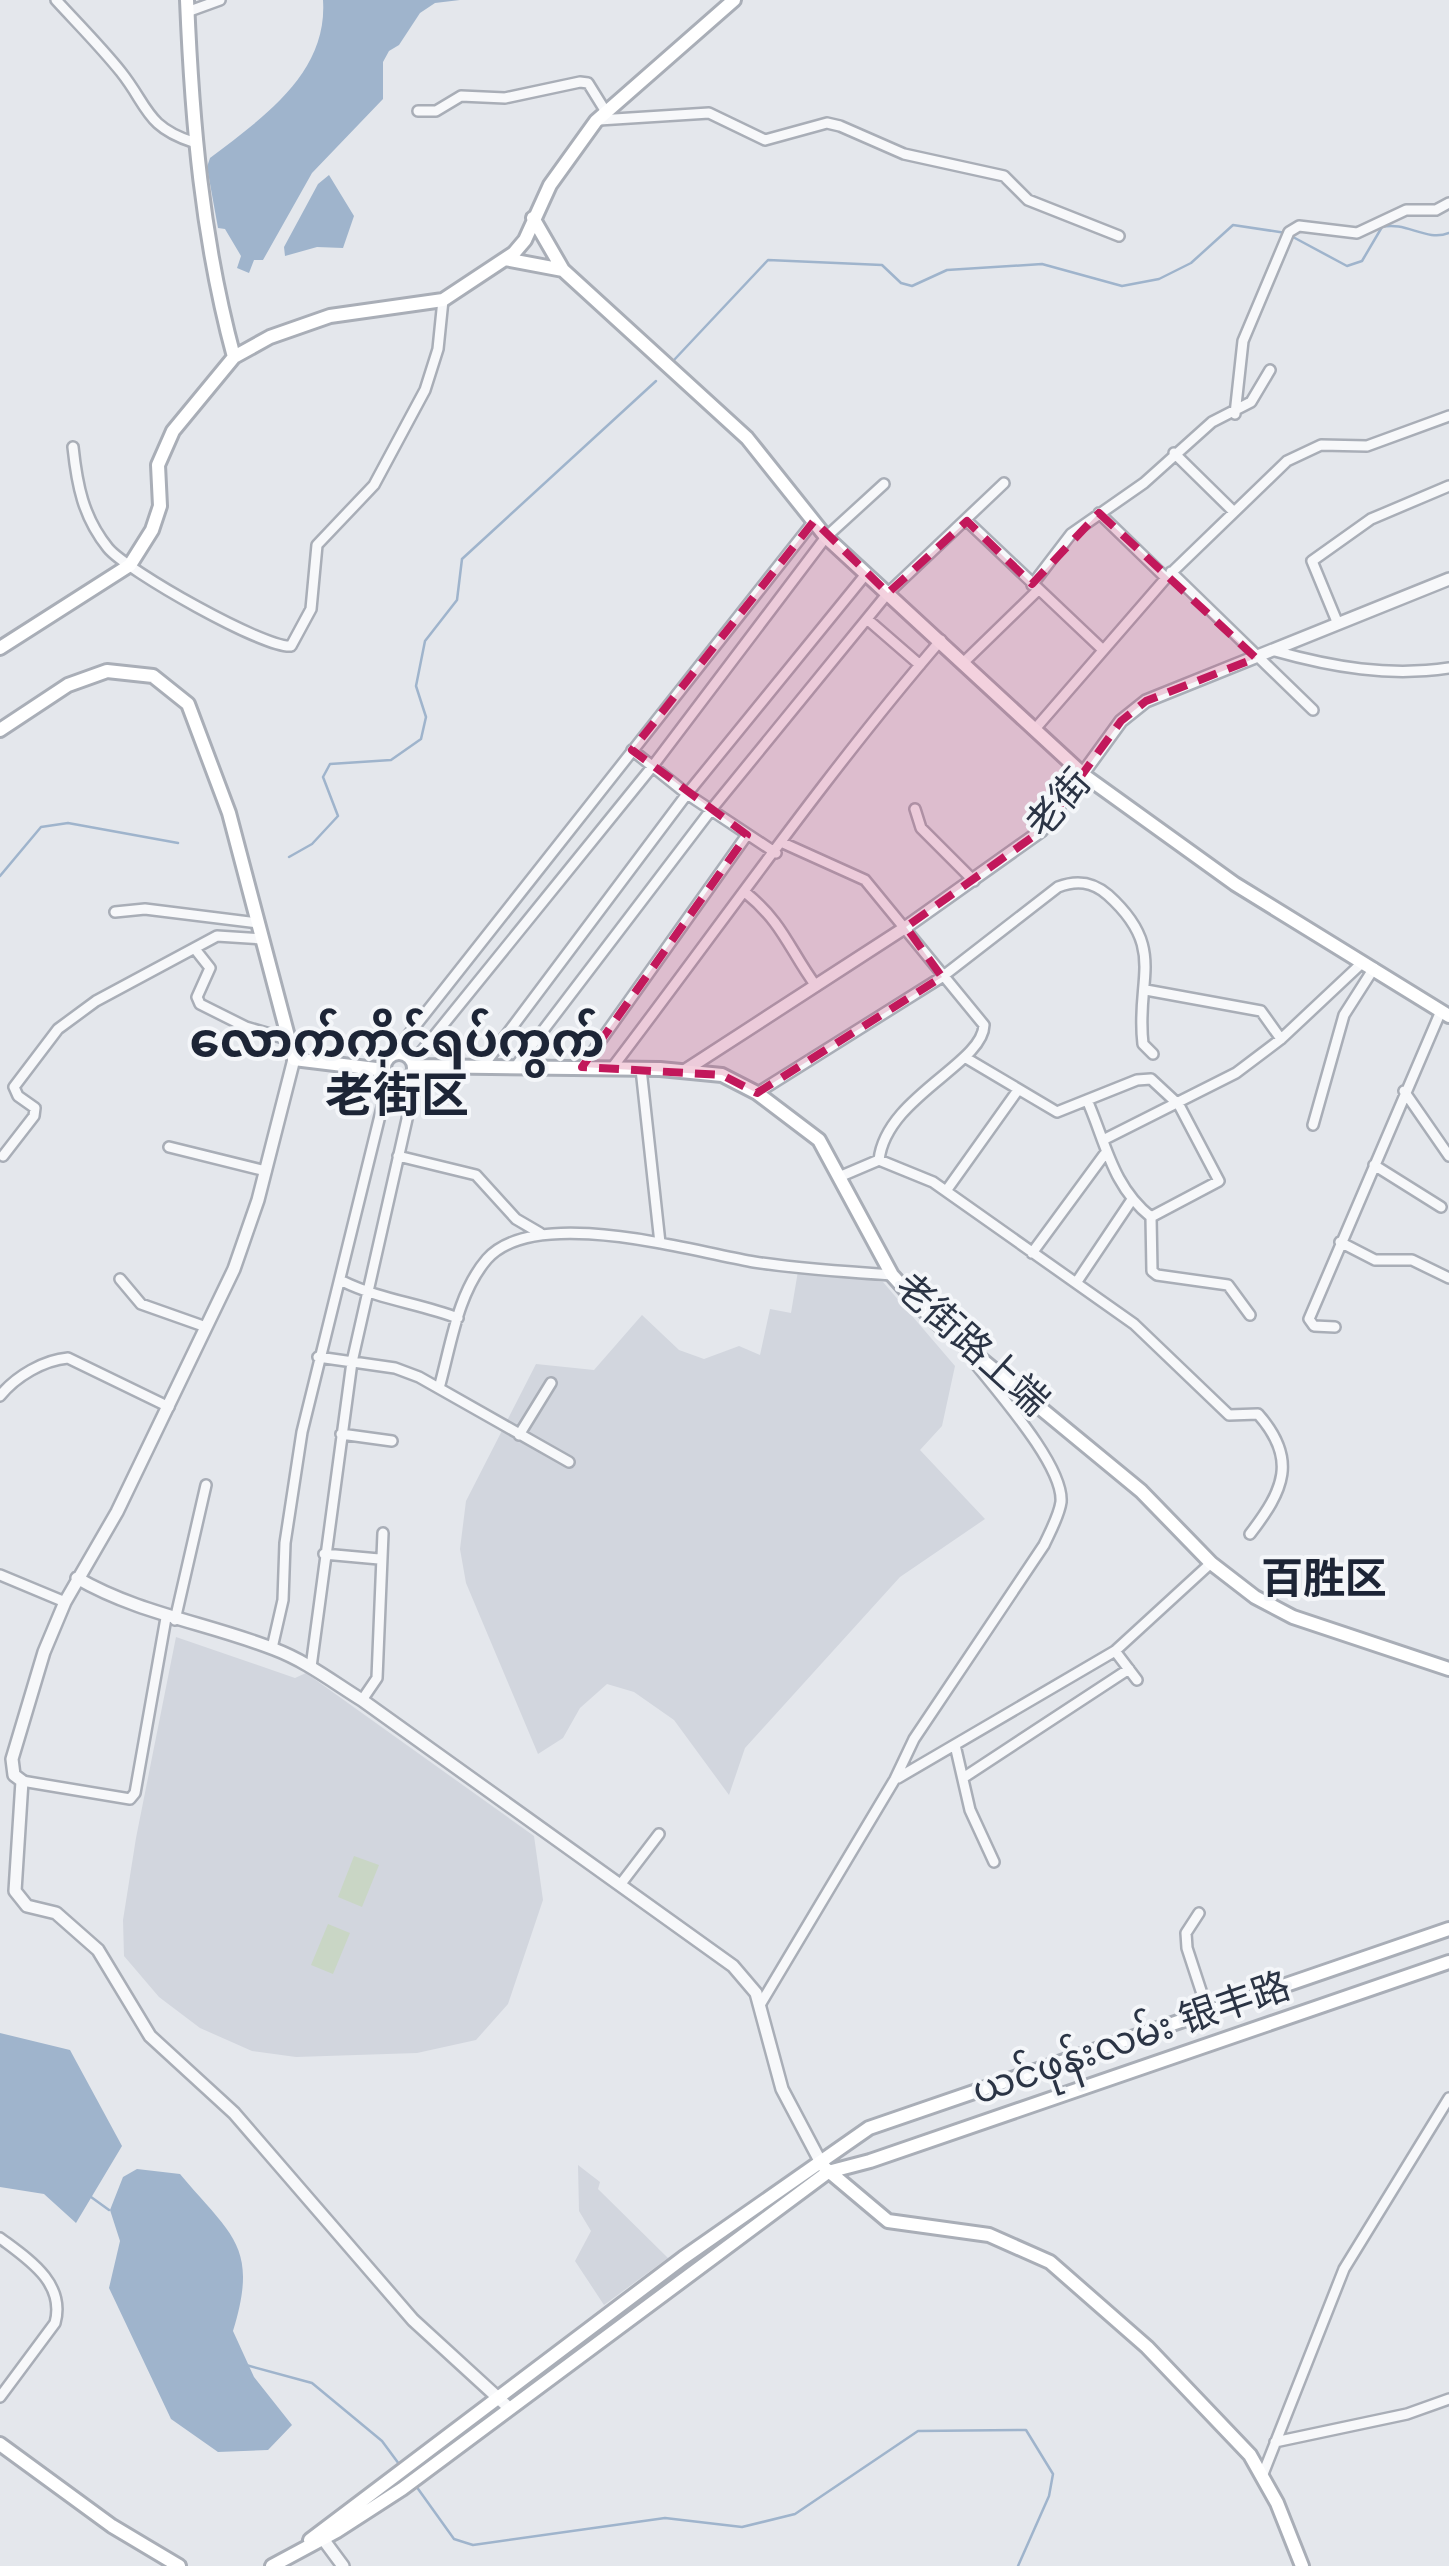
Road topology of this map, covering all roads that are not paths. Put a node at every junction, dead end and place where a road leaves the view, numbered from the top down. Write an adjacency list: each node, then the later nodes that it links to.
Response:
1 (56, 0): 7 (street)
2 (220, 0): 4 (street)
3 (734, 0): 6 (main road)
4 (187, 6): 7 (main road)
5 (418, 112): 6 (street)
6 (601, 116): 9 (main road); 10 (street)
7 (193, 142): 14 (main road)
8 (1449, 204): 16 (street)
9 (532, 218): 11 (main road); 12 (main road)
10 (1119, 236)
11 (505, 259): 12 (main road); 13 (main road)
12 (563, 270): 26 (main road)
13 (444, 300): 14 (main road); 28 (street)
14 (234, 357): 28 (main road)
15 (1270, 370): 16 (street)
16 (1235, 414): 19 (street)
17 (1449, 416): 23 (street)
18 (73, 447): 28 (street)
19 (1174, 453): 23 (street); 24 (street)
20 (1004, 483): 25 (street)
21 (884, 484): 27 (street)
22 (1449, 486): 35 (street)
23 (1232, 510): 30 (street)
24 (1099, 513): 30 (street); 32 (street)
25 (967, 521): 32 (street); 33 (street)
26 (814, 522): 27 (main road); 47 (street)
27 (826, 537): 29 (main road); 48 (street)
28 (130, 565): 37 (main road)
29 (866, 574): 33 (main road); 50 (street)
30 (1169, 575): 38 (street); 40 (street)
31 (1449, 579): 35 (street, 老街)
32 (1035, 588): 38 (street); 41 (street)
33 (888, 593): 34 (street); 36 (main road)
34 (867, 620): 42 (street); 52 (street)
35 (1338, 624): 39 (street, 老街)
36 (941, 640): 41 (main road); 42 (street)
37 (0, 648)
38 (1102, 649): 45 (street)
39 (1275, 651): 40 (street, 老街); 43 (street)
40 (1256, 658): 44 (street); 49 (street, 老街)
41 (963, 663): 45 (main road)
42 (920, 665): 54 (street)
43 (1449, 668)
44 (1313, 710)
45 (1035, 729): 49 (main road)
46 (0, 730): 58 (main road)
47 (632, 750): 48 (street); 69 (street)
48 (652, 768): 50 (street); 77 (street)
49 (1084, 776): 55 (street, 老街); 62 (main road)
50 (687, 794): 52 (street); 73 (street)
51 (915, 809): 55 (street)
52 (711, 810): 53 (street); 74 (street)
53 (747, 834): 54 (street); 75 (street)
54 (780, 848): 56 (street); 59 (street)
55 (974, 881): 59 (street, 老街)
56 (746, 893): 64 (street); 76 (street)
57 (116, 912): 58 (street)
58 (258, 923): 60 (main road)
59 (906, 927): 63 (street); 64 (street, 老街)
60 (262, 939): 61 (street); 67 (main road)
61 (195, 949): 67 (street); 90 (street)
62 (1368, 965): 66 (main road); 68 (street); 86 (street)
63 (942, 977): 65 (street); 71 (street); 82 (street)
64 (816, 986): 79 (street, 老街)
65 (1146, 990): 68 (street); 70 (street)
66 (1445, 1014): 83 (street)
67 (288, 1039): 72 (main road)
68 (1280, 1039): 85 (street)
69 (394, 1054): 77 (main road); 80 (main road)
70 (1153, 1054)
71 (966, 1058): 81 (street); 93 (street)
72 (294, 1060): 80 (main road); 95 (street)
73 (483, 1066): 74 (main road, 老街路上端); 77 (main road, 老街路上端)
74 (516, 1066): 75 (main road, 老街路上端)
75 (582, 1067): 76 (main road, 老街路上端)
76 (612, 1068): 78 (main road, 老街路上端)
77 (412, 1069): 80 (main road); 91 (street)
78 (641, 1069): 79 (main road, 老街路上端); 103 (street)
79 (684, 1071): 82 (main road, 老街路上端)
80 (386, 1075): 108 (street)
81 (1018, 1090): 84 (street); 97 (street)
82 (756, 1092): 96 (main road, 老街路上端)
83 (1404, 1092): 92 (street); 94 (street)
84 (1087, 1100): 85 (street); 87 (street)
85 (1179, 1104): 87 (street); 100 (street)
86 (1314, 1125)
87 (1104, 1139): 89 (street)
88 (169, 1147): 95 (street)
89 (1104, 1155): 98 (street); 104 (street)
90 (3, 1156)
91 (398, 1156): 101 (street); 110 (street)
92 (1449, 1156)
93 (879, 1160): 96 (street); 97 (street)
94 (1374, 1164): 99 (street); 102 (street)
95 (266, 1171): 113 (street)
96 (839, 1177): 105 (main road, 老街路上端)
97 (946, 1191): 104 (street)
98 (1132, 1201): 100 (street); 109 (street)
99 (1440, 1207)
100 (1151, 1216): 111 (street)
101 (540, 1233): 103 (street); 112 (street)
102 (1340, 1242): 106 (street); 114 (street)
103 (660, 1243): 105 (street)
104 (1032, 1253): 109 (street)
105 (892, 1275): 115 (main road, 老街路上端)
106 (1449, 1278)
107 (120, 1279): 113 (street)
108 (342, 1281): 110 (street); 116 (street)
109 (1076, 1283): 128 (street)
110 (365, 1292): 112 (street); 117 (street)
111 (1250, 1316)
112 (458, 1318): 119 (street)
113 (206, 1327): 121 (street)
114 (1335, 1327)
115 (956, 1339): 131 (main road, 老街路上端); 147 (street)
116 (318, 1357): 117 (street); 136 (street)
117 (352, 1362): 119 (street); 122 (street)
118 (551, 1383): 123 (street)
119 (438, 1388): 123 (street)
120 (0, 1396): 121 (street)
121 (170, 1407): 133 (street)
122 (342, 1434): 124 (street); 129 (street)
123 (519, 1435): 125 (street)
124 (392, 1441)
125 (569, 1462)
126 (206, 1485): 135 (street)
127 (383, 1534): 130 (street)
128 (1250, 1534)
129 (324, 1554): 130 (street); 138 (street)
130 (379, 1559): 142 (street)
131 (1210, 1563): 137 (street); 139 (main road, 老街路上端)
132 (0, 1575): 134 (street)
133 (76, 1578): 134 (street); 135 (street)
134 (65, 1602): 145 (street)
135 (171, 1619): 136 (street); 145 (street)
136 (272, 1648): 138 (street)
137 (1115, 1652): 140 (street); 143 (street)
138 (311, 1667): 142 (street)
139 (1449, 1668)
140 (1130, 1669): 141 (street); 146 (street)
141 (1138, 1680)
142 (362, 1700): 150 (street)
143 (955, 1744): 146 (street); 147 (street)
144 (0, 1770): 145 (street)
145 (18, 1778): 162 (street)
146 (962, 1778): 149 (street)
147 (896, 1779): 154 (street)
148 (659, 1834): 150 (street)
149 (994, 1862)
150 (620, 1885): 154 (street)
151 (1199, 1913): 155 (street)
152 (1449, 1929): 155 (main road, ယင်ဖုန်းလမ်း 银丰路)
153 (1449, 1962): 158 (main road, ယင်ဖုန်းလမ်း 银丰路)
154 (760, 2005): 157 (street)
155 (1208, 2012): 157 (main road, ယင်ဖုန်းလမ်း 银丰路)
156 (1449, 2098): 163 (street)
157 (819, 2159): 158 (main road); 162 (main road, ယင်ဖုန်းလမ်း 银丰路)
158 (828, 2172): 162 (main road, ယင်ဖုန်းလမ်း 银丰路); 165 (main road)
159 (0, 2238): 160 (street)
160 (0, 2397)
161 (1449, 2399): 163 (street)
162 (503, 2401): 166 (main road); 167 (main road)
163 (1275, 2442): 165 (street)
164 (0, 2444): 168 (main road)
165 (1263, 2474): 171 (main road)
166 (323, 2539): 167 (main road); 170 (street)
167 (288, 2558): 169 (main road)
168 (178, 2566)
169 (272, 2566)
170 (344, 2566)
171 (1302, 2566)

